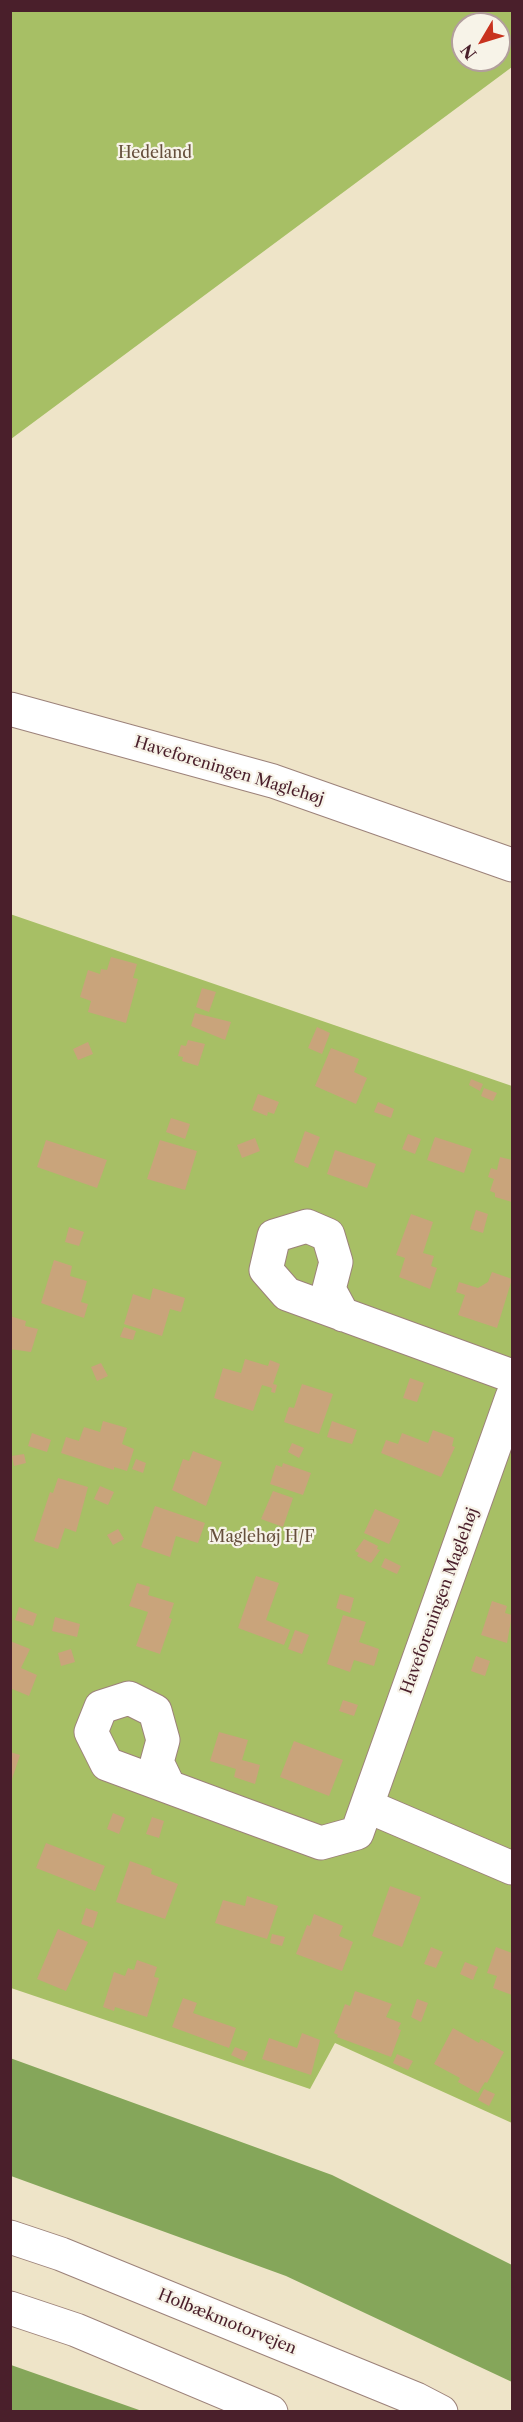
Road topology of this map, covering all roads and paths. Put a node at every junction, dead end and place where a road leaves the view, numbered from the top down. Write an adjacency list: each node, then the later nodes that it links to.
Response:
1 (10, 709): 2 (main road, Haveforeningen Maglehøj)
2 (513, 865)
3 (343, 1315): 4 (main road)
4 (513, 1376)
5 (513, 1397): 7 (main road, Haveforeningen Maglehøj)
6 (170, 1787): 7 (main road, Haveforeningen Maglehøj)
7 (367, 1806): 8 (main road)
8 (513, 1868)
9 (10, 2237): 12 (main road, Holbækmotorvejen)
10 (10, 2308): 11 (main road)
11 (271, 2412)
12 (441, 2412)

